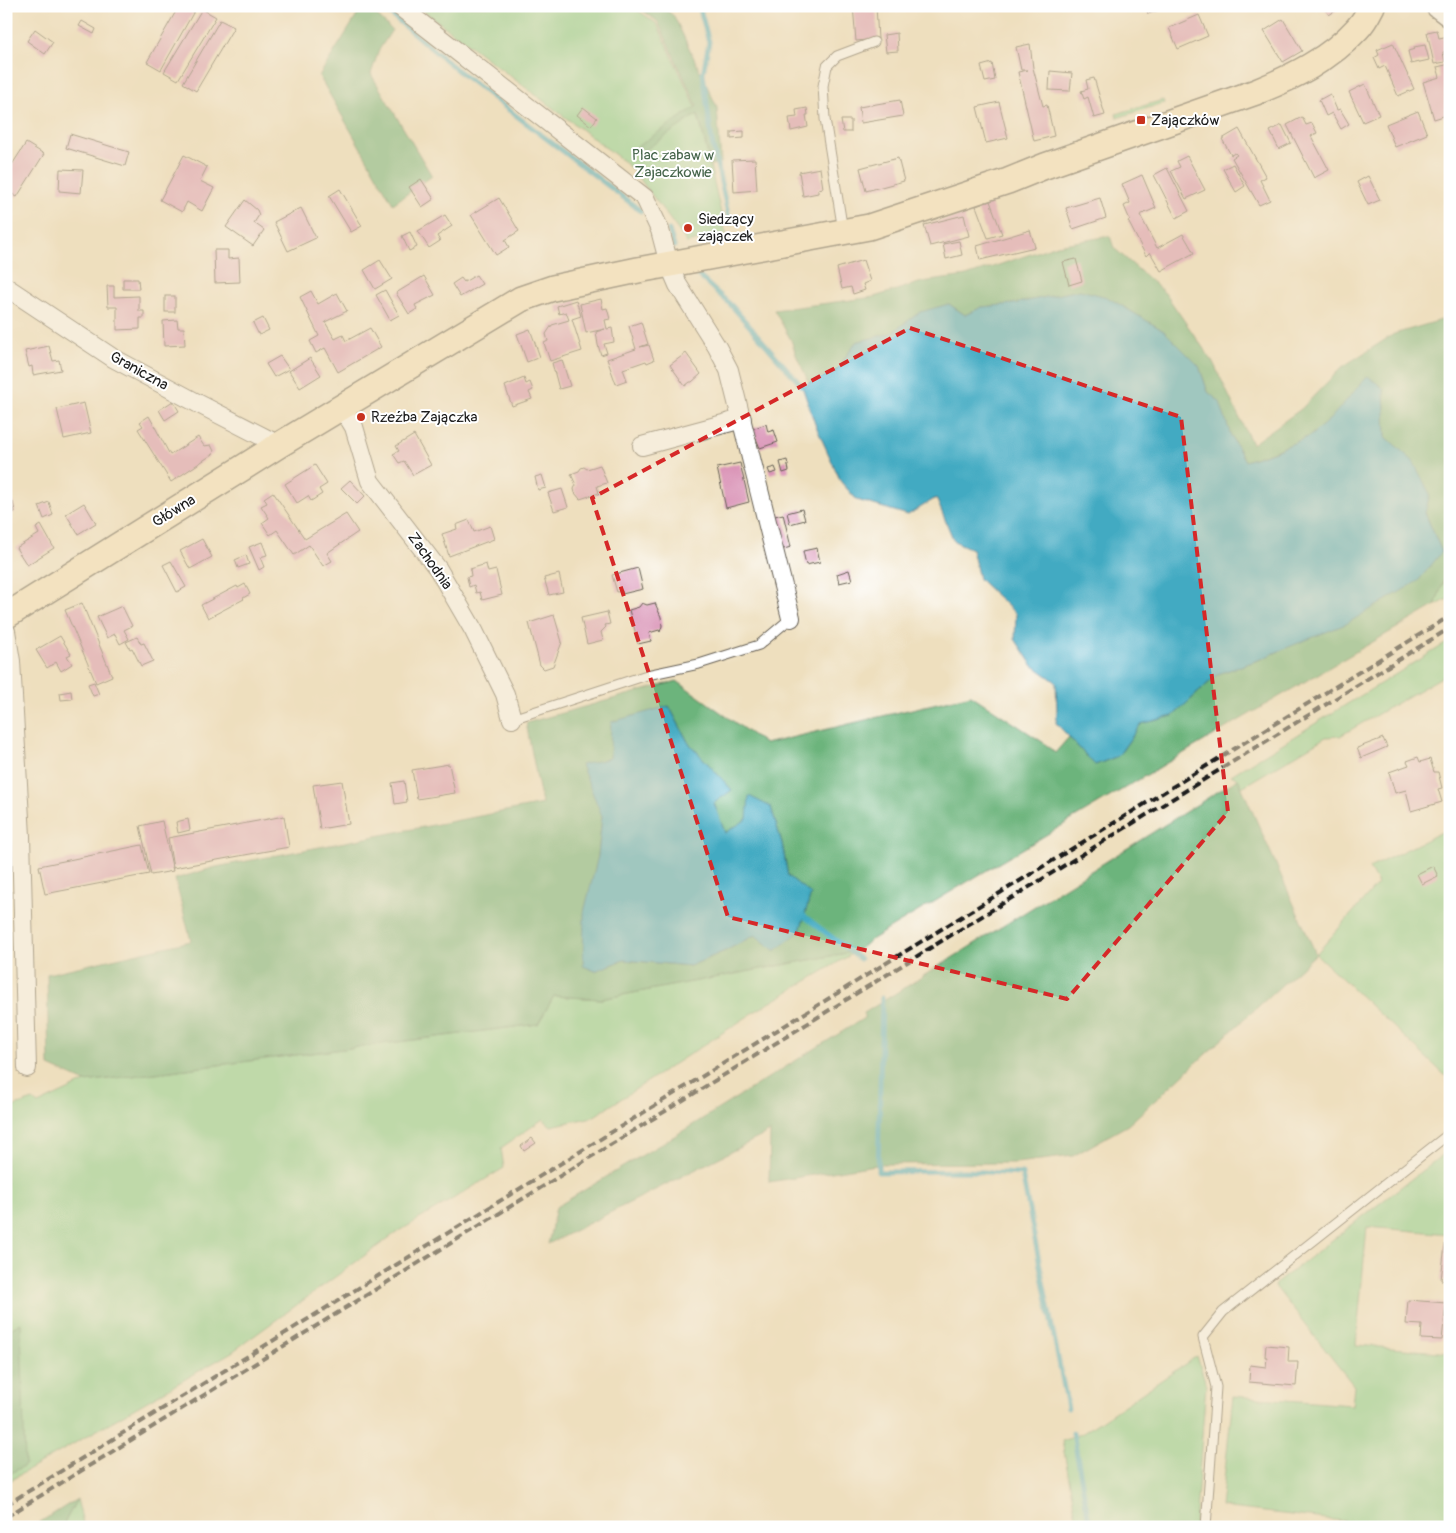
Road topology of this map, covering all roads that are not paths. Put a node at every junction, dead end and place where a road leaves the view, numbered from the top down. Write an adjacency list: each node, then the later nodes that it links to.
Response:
1 (399, 6): 7 (street)
2 (1372, 6): 6 (main road, Główna)
3 (1437, 6): 4 (street)
4 (1450, 16)
5 (874, 42): 6 (lane)
6 (843, 232): 7 (main road, Główna)
7 (669, 264): 9 (main road, Główna); 10 (street)
8 (6, 287): 11 (street, Graniczna)
9 (342, 407): 11 (main road, Główna); 16 (street, Zachodnia)
10 (742, 419): 12 (street); 14 (street)
11 (279, 444): 13 (main road, Główna)
12 (642, 446)
13 (6, 616)
14 (791, 618): 16 (lane)
15 (6, 631): 17 (street)
16 (512, 719)
17 (27, 1068)
18 (1450, 1132): 19 (lane)
19 (1206, 1527)

